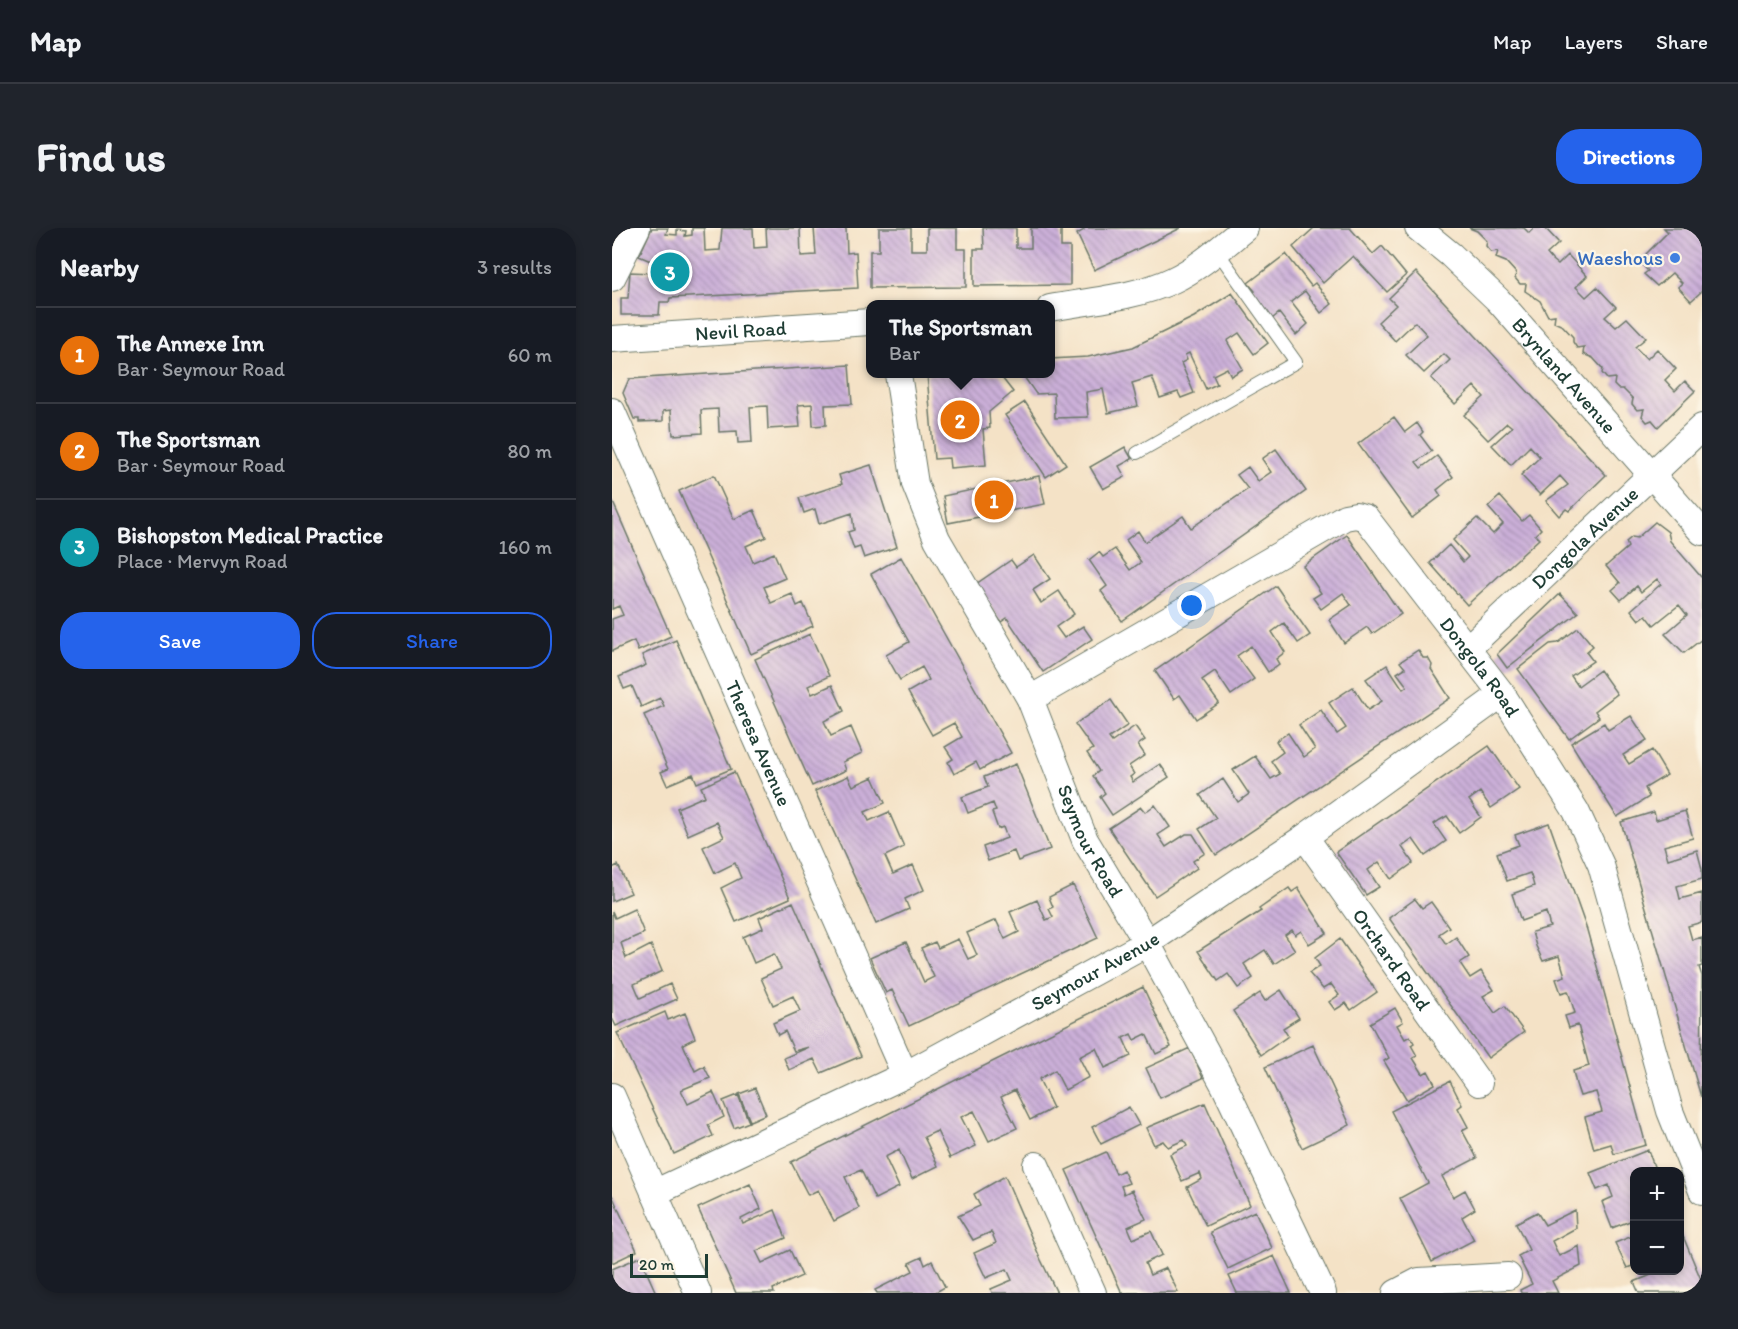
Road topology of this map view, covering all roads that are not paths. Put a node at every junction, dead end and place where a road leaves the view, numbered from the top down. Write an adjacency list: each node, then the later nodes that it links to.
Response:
1 (637, 228): 5 (street)
2 (1245, 228): 4 (street)
3 (1418, 228): 13 (street, Brynland Avenue)
4 (1217, 251): 6 (street); 12 (lane)
5 (612, 278)
6 (1055, 307)
7 (866, 322): 8 (street, Nevil Road)
8 (612, 339)
9 (899, 378): 17 (street, Seymour Road)
10 (612, 411): 20 (street, Theresa Avenue)
11 (1702, 428): 13 (street, Dongola Avenue)
12 (1137, 453)
13 (1652, 474): 14 (street, Brynland Avenue); 15 (street, Dongola Avenue)
14 (1702, 532)
15 (1467, 649): 16 (street, Dongola Road); 17 (street, Dongola Road)
16 (1502, 694): 18 (street, Seymour Avenue); 24 (street, Dongola Road)
17 (1030, 699): 19 (street, Seymour Road)
18 (1305, 837): 19 (street, Seymour Avenue); 21 (street, Orchard Road)
19 (1147, 943): 20 (street, Seymour Avenue); 29 (street, Seymour Road)
20 (905, 1075): 25 (street, Seymour Avenue)
21 (1479, 1083)
22 (612, 1096): 25 (street)
23 (1036, 1165): 28 (street)
24 (1702, 1191)
25 (654, 1193): 27 (street)
26 (1508, 1276): 30 (street)
27 (698, 1293)
28 (1093, 1293)
29 (1323, 1293)
30 (1395, 1293)

